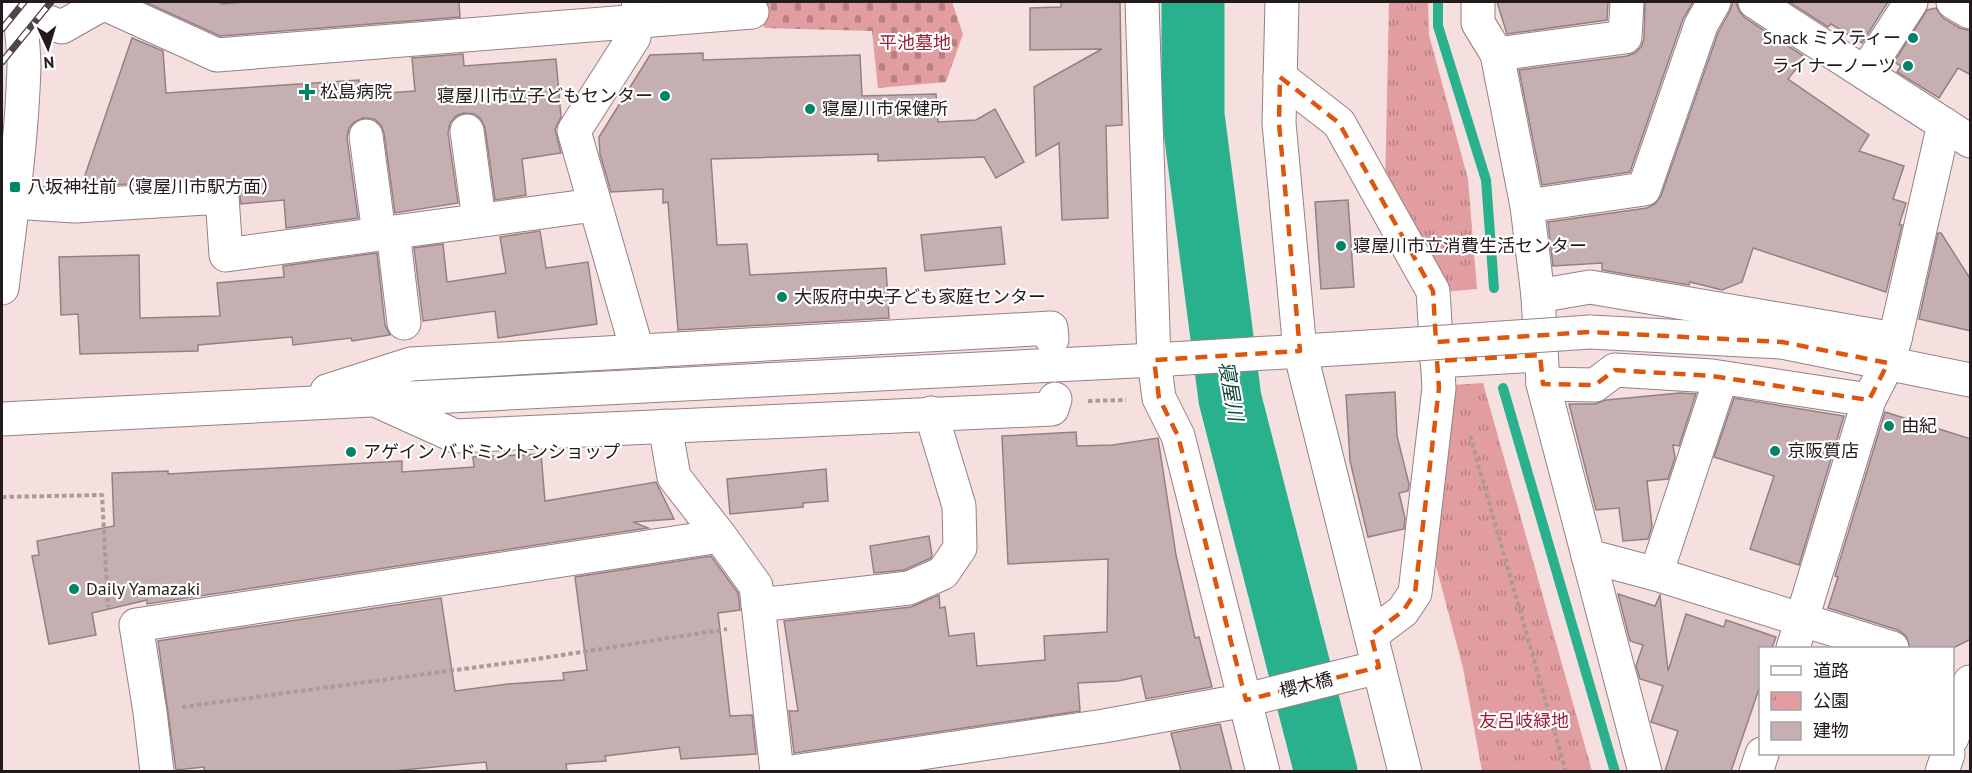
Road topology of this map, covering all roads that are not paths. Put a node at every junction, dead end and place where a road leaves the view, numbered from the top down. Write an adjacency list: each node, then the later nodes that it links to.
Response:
1 (1142, 2): 33 (street)
2 (1282, 2): 16 (street)
3 (1478, 2): 14 (street)
4 (1628, 2): 14 (street)
5 (1714, 2): 22 (street)
6 (1755, 2): 15 (street)
7 (1911, 2): 15 (street)
8 (1953, 2): 13 (street)
9 (106, 3): 10 (street); 11 (street)
10 (15, 5): 20 (street)
11 (638, 11): 12 (street); 21 (street)
12 (752, 12)
13 (1971, 12)
14 (1497, 54): 22 (street)
15 (1865, 73): 18 (street)
16 (1280, 77): 30 (street); 32 (street)
17 (467, 131): 23 (street)
18 (1957, 132): 31 (street)
19 (366, 136): 24 (street)
20 (12, 202): 24 (street); 25 (street)
21 (594, 205): 23 (street); 29 (street)
22 (1527, 206): 26 (street)
23 (479, 220): 24 (street)
24 (386, 233): 27 (street)
25 (2, 288)
26 (1538, 296): 31 (street); 34 (street)
27 (404, 322)
28 (1052, 339): 29 (street)
29 (637, 350): 40 (street)
30 (1290, 351): 32 (street); 33 (street); 48 (street)
31 (1891, 351): 32 (street, bridge); 36 (street); 39 (street)
32 (1427, 352): 34 (street); 48 (street)
33 (1167, 359): 38 (street); 55 (street)
34 (1541, 370): 35 (street); 45 (street)
35 (1721, 378): 39 (street); 46 (street)
36 (1971, 380)
37 (1054, 399): 41 (street)
38 (377, 400): 40 (street); 43 (street)
39 (1869, 400): 49 (street)
40 (283, 405): 42 (street)
41 (931, 413): 43 (street); 47 (street)
42 (2, 419)
43 (665, 426): 44 (street)
44 (720, 536): 47 (street); 59 (street)
45 (1588, 556): 46 (street); 65 (street)
46 (1656, 574): 49 (street)
47 (759, 614): 60 (street)
48 (1371, 635): 52 (street)
49 (1797, 635): 50 (street)
50 (1885, 647)
51 (1954, 667): 53 (street)
52 (1365, 671): 55 (street, 櫻木橋); 64 (street)
53 (1971, 673)
54 (1971, 682): 56 (street)
55 (1254, 698): 62 (street, 櫻木橋); 63 (street)
56 (1954, 735)
57 (1761, 755): 66 (street)
58 (1947, 755): 67 (street)
59 (157, 771)
60 (777, 771)
61 (792, 771): 62 (street, 櫻木橋)
62 (798, 771)
63 (1263, 771)
64 (1405, 771)
65 (1645, 771)
66 (1756, 771)
67 (1942, 771)

